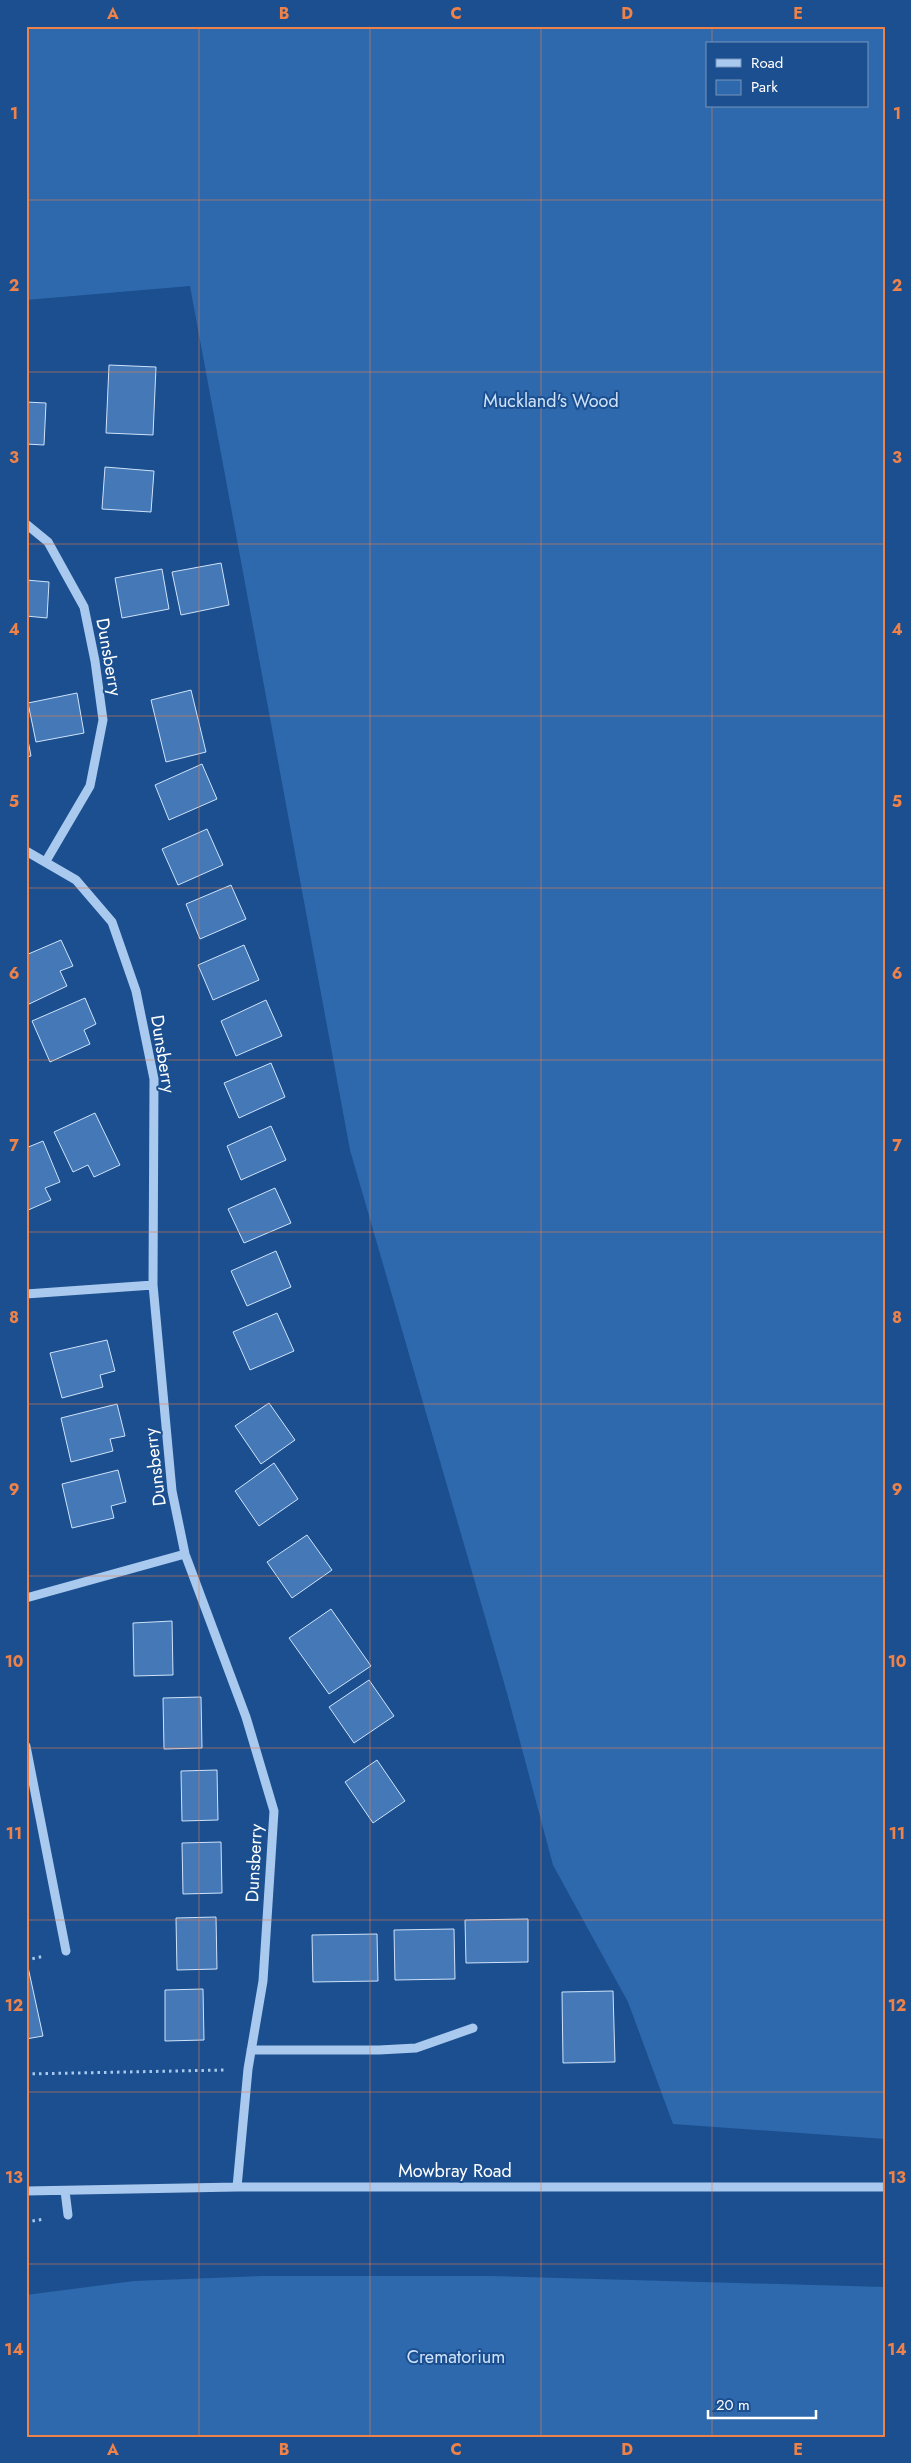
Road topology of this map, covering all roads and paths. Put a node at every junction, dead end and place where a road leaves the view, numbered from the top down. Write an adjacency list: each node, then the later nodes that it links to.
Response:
1 (26, 524): 3 (street, Dunsberry)
2 (26, 851): 3 (street, Dunsberry)
3 (46, 861): 4 (street, Dunsberry)
4 (153, 1285): 5 (street); 6 (street, Dunsberry)
5 (26, 1294)
6 (184, 1554): 7 (street); 11 (street, Dunsberry)
7 (26, 1598)
8 (26, 1746): 9 (street)
9 (66, 1951)
10 (473, 2028): 11 (street)
11 (251, 2050): 12 (street, Dunsberry)
12 (248, 2069): 13 (path); 14 (street, Dunsberry)
13 (26, 2074)
14 (237, 2187): 15 (street, Mowbray Road); 17 (street, Mowbray Road)
15 (885, 2187)
16 (26, 2191): 17 (street, Mowbray Road)
17 (65, 2191): 18 (street)
18 (68, 2215)

